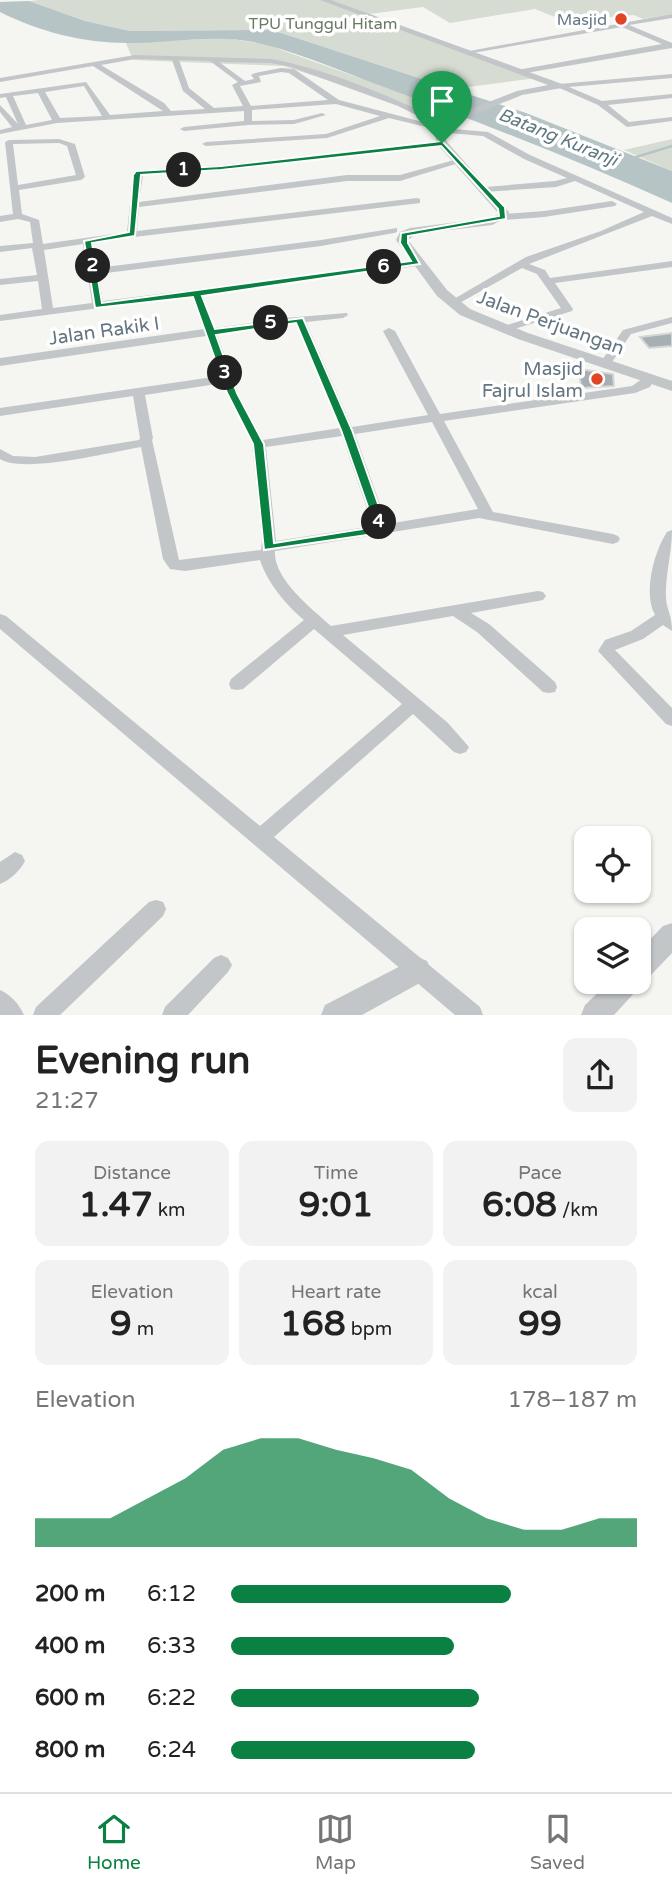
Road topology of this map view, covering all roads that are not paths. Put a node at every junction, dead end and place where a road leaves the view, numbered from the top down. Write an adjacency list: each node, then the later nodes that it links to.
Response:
1 (324, 0): 5 (street)
2 (672, 16): 3 (street)
3 (622, 24): 4 (street); 5 (street)
4 (669, 43): 9 (street)
5 (467, 52): 9 (street)
6 (174, 57): 7 (street); 8 (street); 24 (street)
7 (210, 58): 13 (street); 33 (street)
8 (94, 64): 12 (street); 25 (street)
9 (520, 72): 15 (street)
10 (672, 76): 11 (street)
11 (660, 77): 14 (street); 15 (street)
12 (0, 80)
13 (244, 83): 19 (street); 23 (street)
14 (672, 83)
15 (559, 86): 20 (street); 33 (street)
16 (40, 90): 17 (street); 28 (street); 30 (street)
17 (5, 96): 32 (street)
18 (672, 96): 20 (street)
19 (336, 102): 21 (street); 27 (street)
20 (601, 103): 29 (street)
21 (311, 104): 23 (street); 26 (street)
22 (0, 107): 32 (street)
23 (248, 108): 24 (street); 31 (street)
24 (213, 111): 25 (street)
25 (170, 114): 28 (street)
26 (322, 115): 31 (street); 36 (street)
27 (386, 116): 33 (street); 36 (street)
28 (108, 118): 30 (street)
29 (672, 119)
30 (57, 121): 32 (street)
31 (248, 124): 34 (street)
32 (20, 127): 35 (street)
33 (439, 127): 37 (street); 41 (street)
34 (184, 129)
35 (0, 132)
36 (344, 132): 38 (street)
37 (442, 143): 39 (street); 40 (street)
38 (206, 144)
39 (324, 156): 42 (street); 47 (street)
40 (458, 162): 42 (street); 44 (street)
41 (576, 178): 44 (street); 48 (street)
42 (339, 179): 47 (street)
43 (14, 188): 43 (street); 49 (street)
44 (486, 190): 50 (street)
45 (417, 201): 53 (street)
46 (612, 204): 50 (street)
47 (135, 205): 54 (street)
48 (653, 212): 52 (street); 59 (street)
49 (18, 216): 51 (street); 56 (street)
50 (503, 217): 53 (street)
51 (0, 219)
52 (672, 221)
53 (392, 225): 54 (street); 58 (street, Jalan Perjuangan); 61 (street)
54 (132, 234): 55 (street)
55 (88, 241): 56 (street); 61 (street)
56 (37, 246): 57 (street); 62 (street)
57 (0, 249)
58 (417, 262): 65 (street); 66 (street, Jalan Perjuangan)
59 (521, 264): 63 (street); 66 (street)
60 (672, 264): 63 (street)
61 (94, 271): 67 (street)
62 (42, 278): 64 (street); 68 (street)
63 (549, 281): 73 (street)
64 (0, 282)
65 (197, 294): 67 (street); 75 (street)
66 (452, 303): 73 (street, Jalan Perjuangan)
67 (98, 306): 68 (street)
68 (48, 312): 70 (street)
69 (343, 315): 71 (street, Jalan Rakik I)
70 (0, 318)
71 (300, 320): 75 (street, Jalan Rakik I); 84 (street)
72 (672, 320): 77 (street)
73 (505, 329): 77 (street, Jalan Perjuangan)
74 (389, 331): 83 (street)
75 (212, 332): 76 (street, Jalan Rakik I); 79 (street)
76 (0, 362)
77 (606, 363): 78 (street, Jalan Perjuangan)
78 (649, 378): 80 (street, Jalan Perjuangan); 83 (street)
79 (227, 379): 81 (street); 86 (street)
80 (672, 386)
81 (139, 393): 82 (street); 85 (street)
82 (0, 412)
83 (434, 416): 84 (street); 88 (street)
84 (347, 430): 86 (street); 89 (street)
85 (146, 441): 87 (street); 92 (street)
86 (259, 444): 92 (street)
87 (0, 453)
88 (481, 514): 89 (street); 91 (street)
89 (381, 529): 92 (street)
90 (672, 535): 96 (street)
91 (613, 539)
92 (268, 550): 97 (street)
93 (538, 596): 94 (street)
94 (455, 610): 98 (street); 100 (street)
95 (0, 620): 104 (street)
96 (668, 620): 102 (street)
97 (313, 621): 98 (street); 99 (street)
98 (328, 632): 101 (street)
99 (237, 684)
100 (549, 687)
101 (413, 704): 103 (street); 104 (street)
102 (672, 719)
103 (460, 747)
104 (261, 836): 109 (street)
105 (156, 909): 113 (street)
106 (672, 935): 107 (street)
107 (651, 957)
108 (221, 965): 114 (street)
109 (418, 970): 115 (street); 116 (street)
110 (615, 994): 117 (street)
111 (0, 1001): 112 (street)
112 (13, 1015)
113 (44, 1015)
114 (173, 1015)
115 (335, 1015)
116 (472, 1015)
117 (595, 1015)

